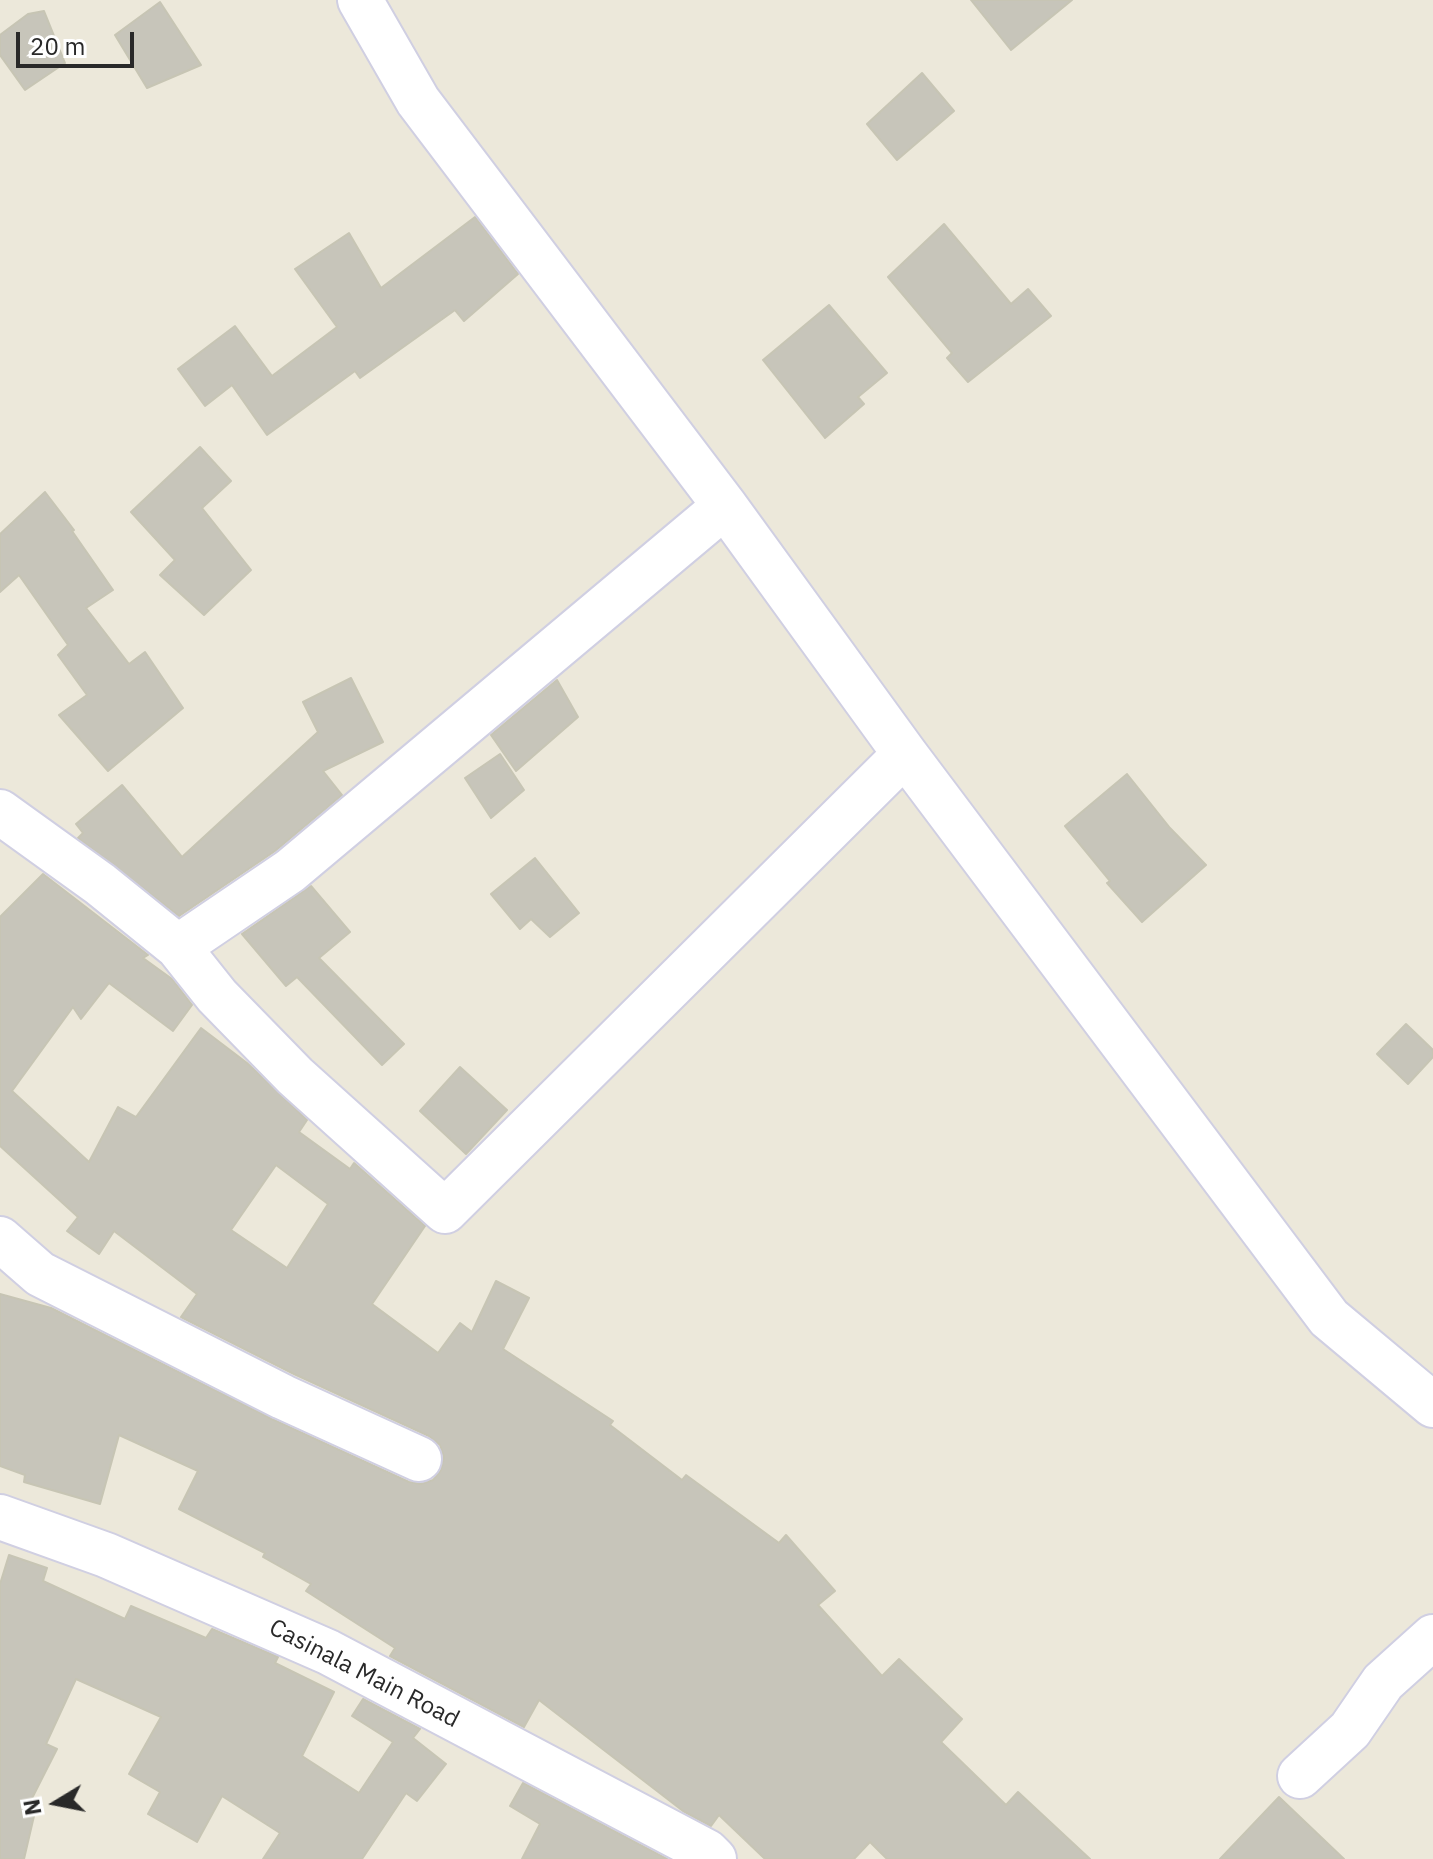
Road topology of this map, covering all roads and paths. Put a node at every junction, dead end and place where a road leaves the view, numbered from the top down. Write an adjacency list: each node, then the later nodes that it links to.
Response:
1 (360, 0): 2 (street)
2 (725, 506): 3 (street); 5 (street)
3 (905, 754): 5 (street); 7 (street)
4 (0, 812): 5 (street)
5 (178, 947)
6 (0, 1239): 8 (street)
7 (1433, 1405)
8 (419, 1459)
9 (0, 1517): 12 (street, Casinala Main Road)
10 (1433, 1637): 11 (street)
11 (1300, 1776)
12 (714, 1859)

